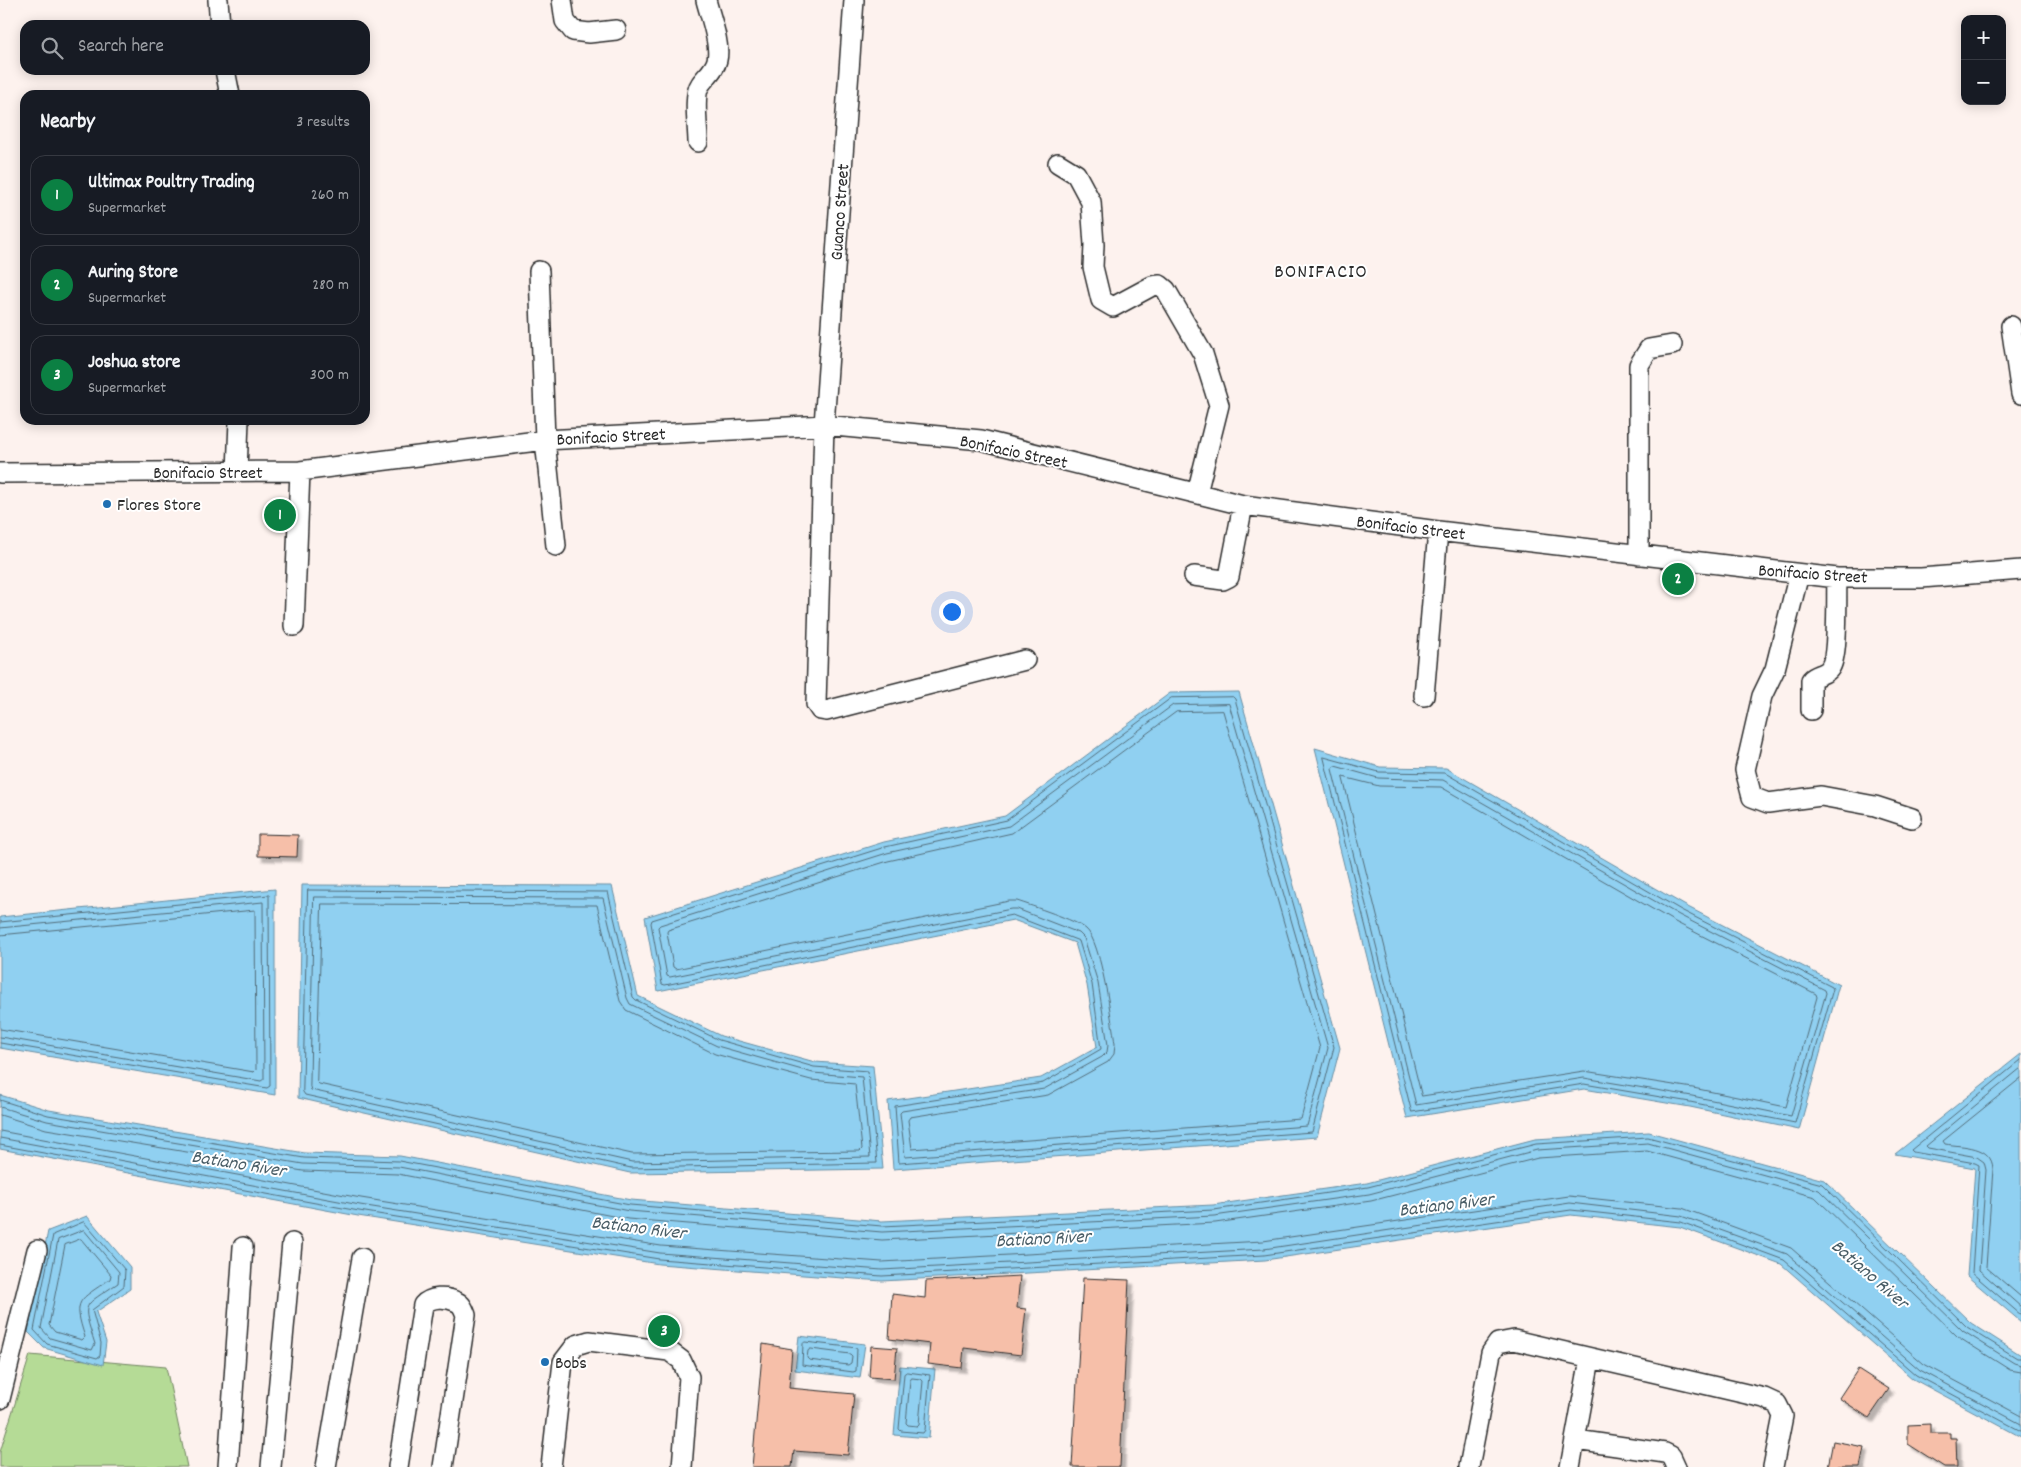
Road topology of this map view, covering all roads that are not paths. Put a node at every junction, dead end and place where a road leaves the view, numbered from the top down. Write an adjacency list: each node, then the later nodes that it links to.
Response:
1 (218, 0): 5 (street)
2 (562, 0): 6 (street)
3 (706, 0): 9 (street)
4 (854, 0): 16 (street, Guanco Street)
5 (220, 20)
6 (616, 30)
7 (226, 75): 8 (street)
8 (229, 90)
9 (698, 142)
10 (1058, 163): 21 (street)
11 (539, 271): 17 (street)
12 (2011, 326): 14 (street)
13 (1672, 345): 25 (street)
14 (2021, 394)
15 (239, 425): 19 (street)
16 (824, 425): 17 (street, Bonifacio Street); 21 (street, Bonifacio Street); 31 (street, Guanco Street)
17 (545, 440): 18 (street, Bonifacio Street); 24 (street)
18 (300, 471): 19 (street, Bonifacio Street); 30 (street)
19 (237, 472): 20 (street, Bonifacio Street)
20 (0, 473)
21 (1197, 493): 22 (street, Bonifacio Street)
22 (1243, 506): 23 (street, Bonifacio Street); 28 (street)
23 (1438, 531): 25 (street, Bonifacio Street); 32 (street)
24 (556, 546)
25 (1639, 555): 27 (street, Bonifacio Street)
26 (2021, 570): 29 (street, Bonifacio Street)
27 (1799, 574): 29 (street, Bonifacio Street); 34 (street)
28 (1194, 576)
29 (1837, 578): 33 (street)
30 (294, 626)
31 (1025, 660)
32 (1424, 696)
33 (1811, 710)
34 (1912, 818)
35 (292, 1243): 43 (street)
36 (243, 1247): 42 (street)
37 (37, 1250): 40 (street)
38 (362, 1258): 44 (street)
39 (1590, 1359): 41 (street); 49 (street); 52 (street)
40 (1, 1391)
41 (1576, 1440): 50 (street); 51 (street)
42 (228, 1467)
43 (271, 1467)
44 (326, 1467)
45 (398, 1467): 46 (street)
46 (444, 1467)
47 (551, 1467): 48 (street)
48 (682, 1467)
49 (1469, 1467)
50 (1570, 1467)
51 (1676, 1467)
52 (1773, 1467)

